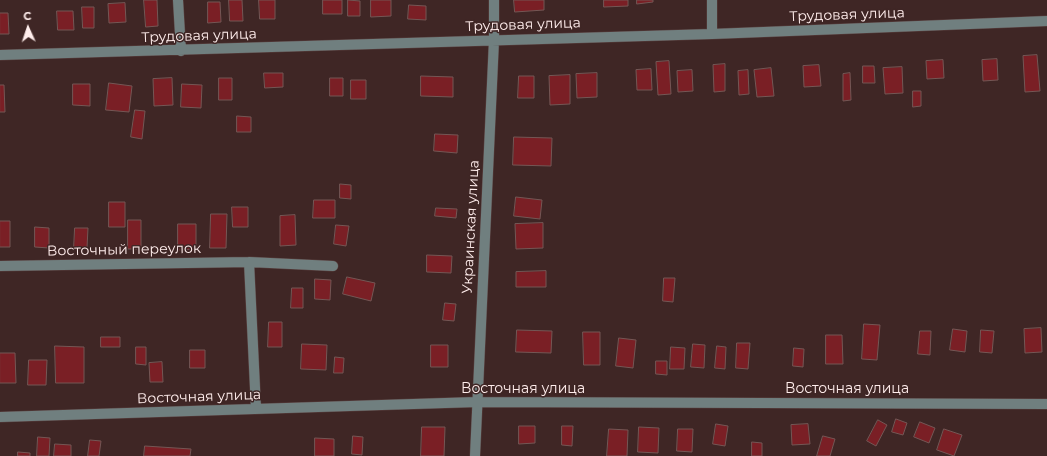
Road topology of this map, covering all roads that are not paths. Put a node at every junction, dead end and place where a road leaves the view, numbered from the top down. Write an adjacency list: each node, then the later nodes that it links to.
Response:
1 (178, 0): 7 (street)
2 (494, 0): 6 (street, Украинская улица)
3 (712, 0): 5 (street)
4 (1047, 21): 5 (street, Трудовая улица)
5 (712, 34): 6 (street, Трудовая улица)
6 (494, 40): 7 (street, Трудовая улица); 12 (street, Украинская улица)
7 (181, 51): 8 (street, Трудовая улица)
8 (0, 55)
9 (249, 262): 10 (street, Восточный переулок); 11 (street, Восточный переулок); 14 (street)
10 (0, 266)
11 (333, 266)
12 (478, 402): 13 (street, Восточная улица); 14 (street, Восточная улица); 16 (street, Украинская улица)
13 (1047, 404)
14 (256, 409): 15 (street, Восточная улица)
15 (0, 417)
16 (475, 456)

